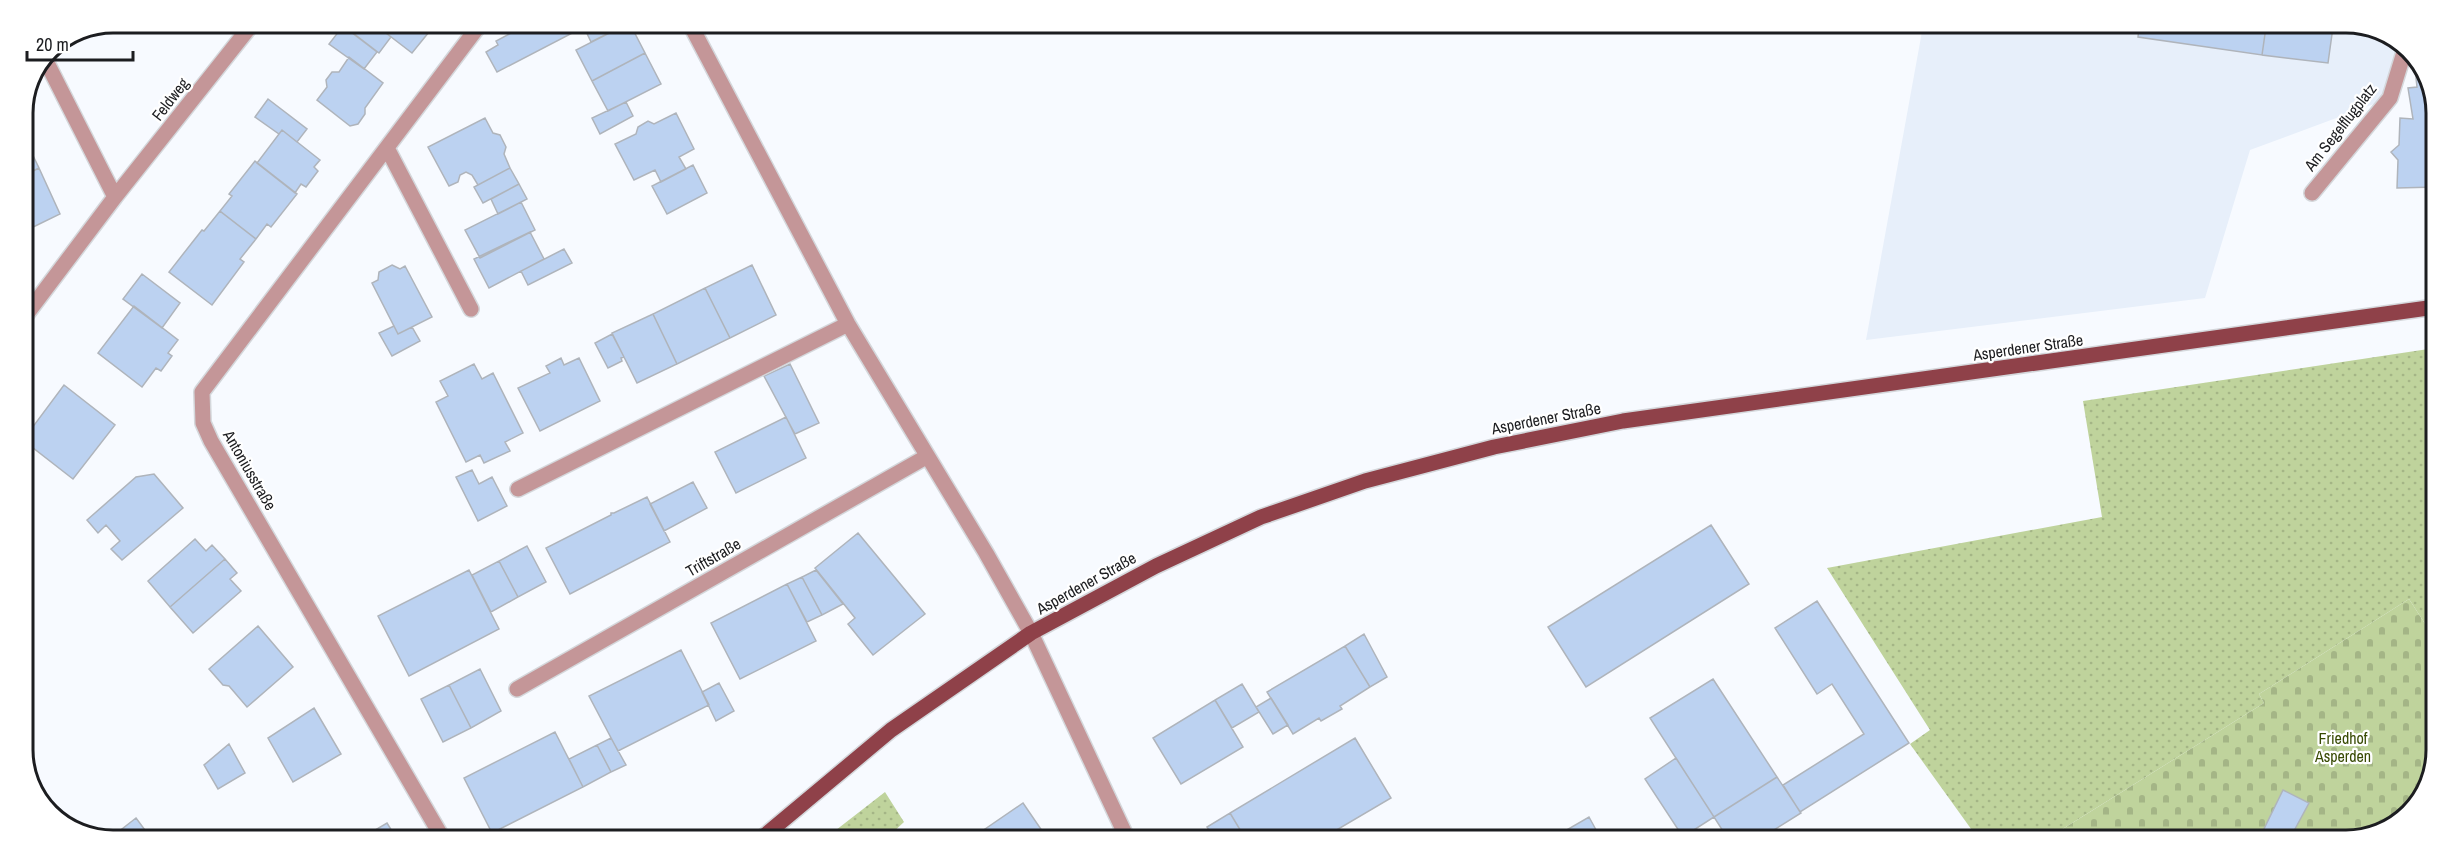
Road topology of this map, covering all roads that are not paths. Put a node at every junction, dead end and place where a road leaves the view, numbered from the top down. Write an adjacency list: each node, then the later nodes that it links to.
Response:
1 (245, 33): 8 (street, Feldweg)
2 (473, 33): 6 (street, Antoniusstraße)
3 (695, 33): 12 (street)
4 (2403, 56): 7 (street, Am Segelflugplatz)
5 (48, 65): 8 (street)
6 (387, 148): 11 (street); 17 (street, Antoniusstraße)
7 (2312, 193)
8 (115, 197): 9 (street, Feldweg)
9 (33, 306)
10 (2426, 308): 15 (main road, Asperdener Straße)
11 (471, 309)
12 (848, 324): 13 (street); 14 (street)
13 (927, 457): 15 (street); 16 (street, Triftstraße)
14 (518, 489)
15 (1031, 633): 18 (main road, Asperdener Straße); 19 (street)
16 (517, 689)
17 (438, 830)
18 (771, 830)
19 (1123, 830)

